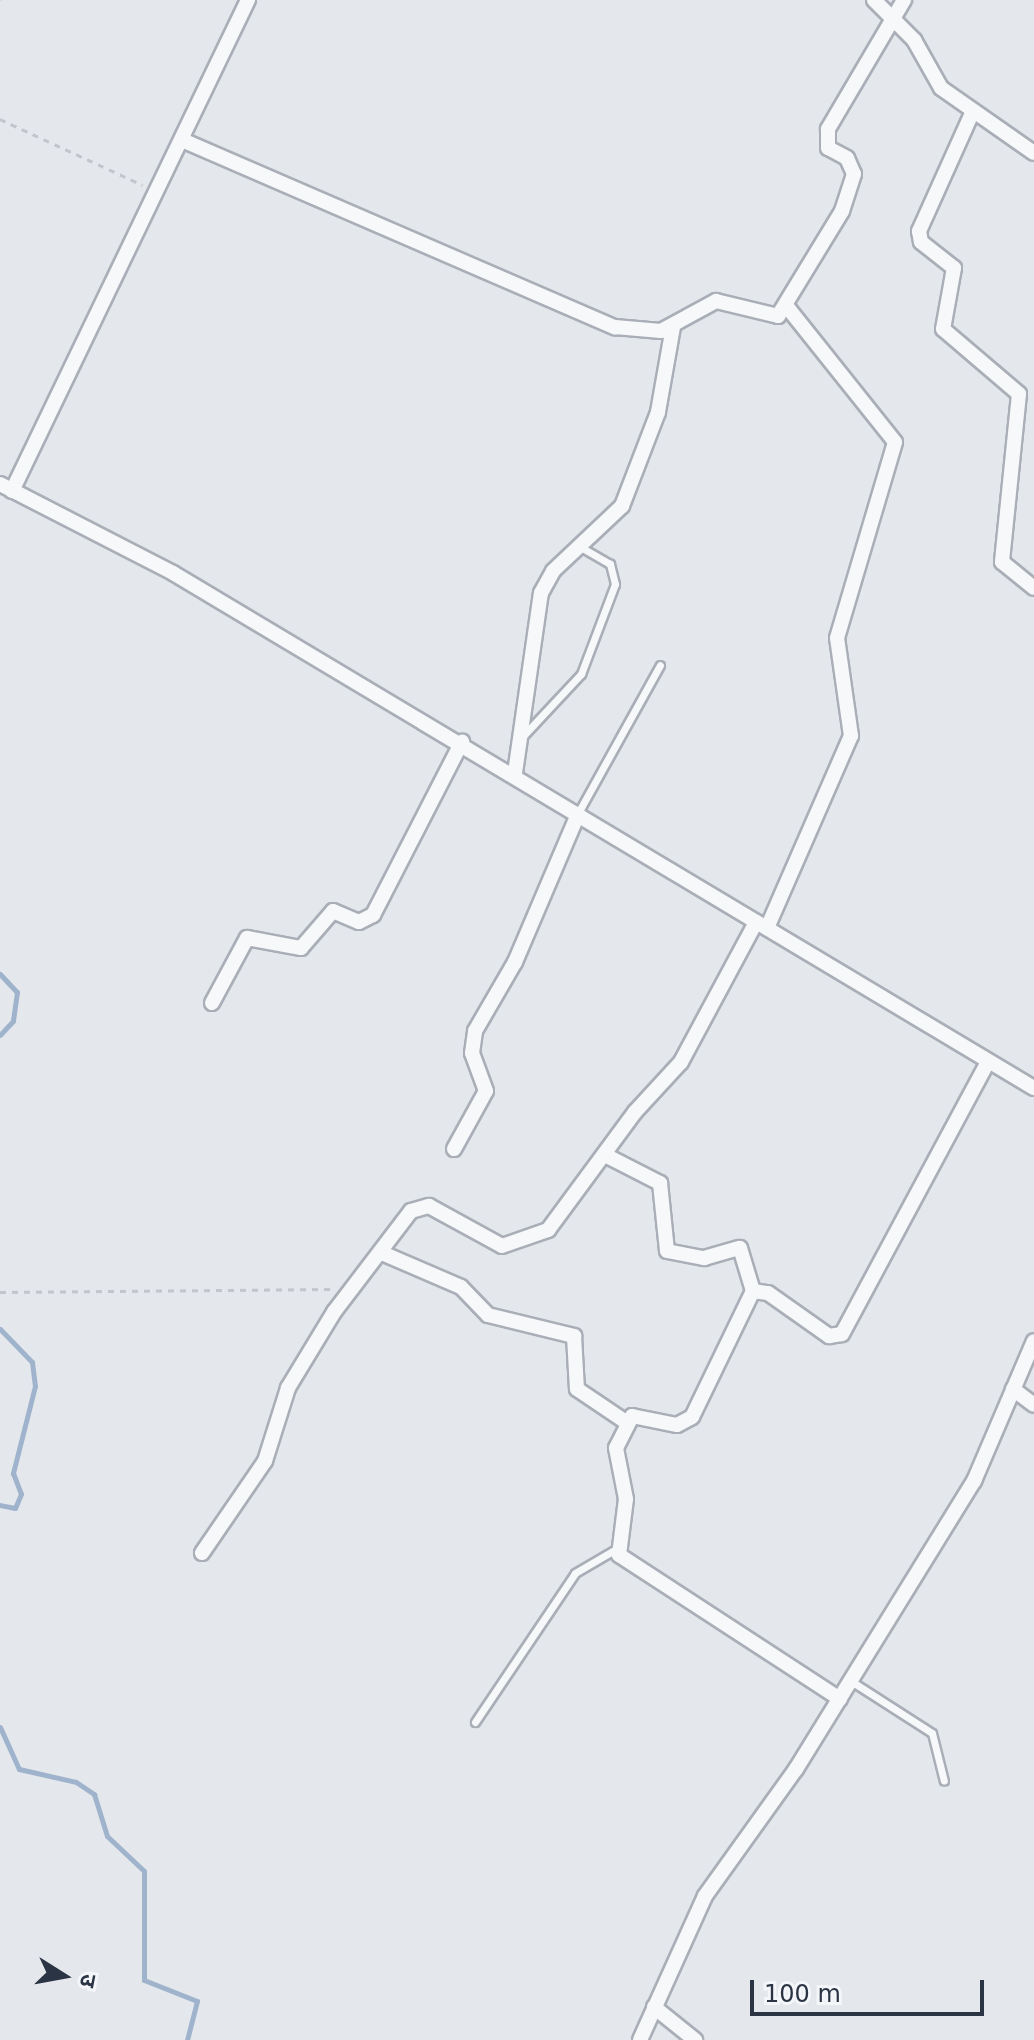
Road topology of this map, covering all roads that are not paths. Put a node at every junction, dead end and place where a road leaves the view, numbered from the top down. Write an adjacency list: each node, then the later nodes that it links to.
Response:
1 (248, 0): 6 (street)
2 (874, 0): 4 (street)
3 (904, 0): 4 (street)
4 (891, 17): 5 (street); 8 (street)
5 (973, 111): 7 (street); 12 (street)
6 (182, 140): 9 (street); 10 (street)
7 (1034, 153)
8 (788, 308): 9 (street); 18 (street)
9 (673, 327): 11 (street)
10 (6, 488): 15 (street)
11 (580, 547): 14 (street); 14 (lane)
12 (1034, 588)
13 (660, 665): 17 (lane)
14 (520, 740): 16 (street)
15 (462, 742): 16 (street); 19 (street)
16 (515, 773): 17 (street)
17 (578, 814): 18 (street); 22 (street)
18 (761, 925): 20 (street); 23 (street)
19 (212, 1003)
20 (988, 1062): 21 (street); 25 (street)
21 (1034, 1088)
22 (454, 1149)
23 (605, 1155): 24 (street); 25 (street)
24 (382, 1253): 29 (street); 31 (street)
25 (753, 1291): 29 (street)
26 (1034, 1341): 27 (street)
27 (1013, 1389): 28 (street); 32 (street)
28 (1034, 1405)
29 (626, 1422): 30 (street)
30 (616, 1549): 33 (street); 34 (lane)
31 (202, 1553)
32 (851, 1681): 33 (street); 35 (lane)
33 (840, 1699): 36 (street)
34 (475, 1722)
35 (944, 1781)
36 (654, 2007): 37 (street); 38 (street)
37 (640, 2040)
38 (695, 2040)

